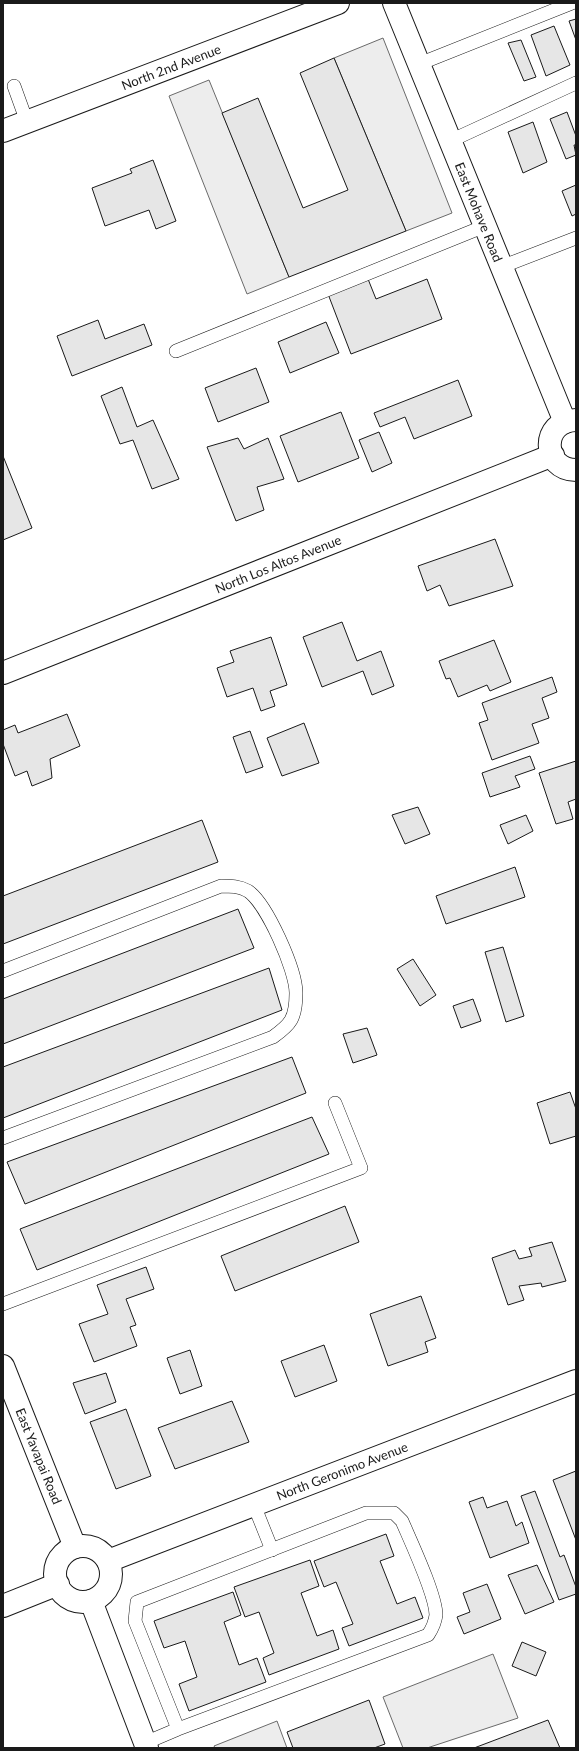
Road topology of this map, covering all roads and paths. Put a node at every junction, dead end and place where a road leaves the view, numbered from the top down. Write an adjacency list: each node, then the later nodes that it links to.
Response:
1 (338, 3): 7 (street, North 2nd Avenue)
2 (394, 3): 4 (street, East Mohave Road)
3 (572, 3): 4 (lane)
4 (419, 64): 9 (street, East Mohave Road)
5 (576, 83): 9 (lane)
6 (14, 86): 7 (lane)
7 (27, 122): 8 (street, North 2nd Avenue)
8 (3, 131)
9 (450, 141): 10 (street, East Mohave Road)
10 (485, 226): 12 (street, East Mohave Road); 13 (lane)
11 (576, 238): 12 (lane)
12 (502, 266): 14 (street, East Mohave Road)
13 (176, 350)
14 (570, 421): 15 (street)
15 (553, 455): 16 (street); 17 (street, North Los Altos Avenue)
16 (576, 470)
17 (3, 673)
18 (3, 971): 20 (lane)
19 (335, 1103): 21 (lane)
20 (3, 1138)
21 (3, 1304)
22 (3, 1366): 25 (street, East Yavapai Road)
23 (576, 1381): 24 (street, North Geronimo Avenue)
24 (254, 1505): 26 (lane); 27 (street, North Geronimo Avenue)
25 (75, 1547): 27 (street); 28 (street)
26 (272, 1550): 31 (lane); 31 (lane)
27 (108, 1561): 29 (street)
28 (58, 1584): 29 (street); 30 (street)
29 (91, 1601): 32 (street)
30 (3, 1606)
31 (178, 1729): 32 (lane)
32 (146, 1745)

